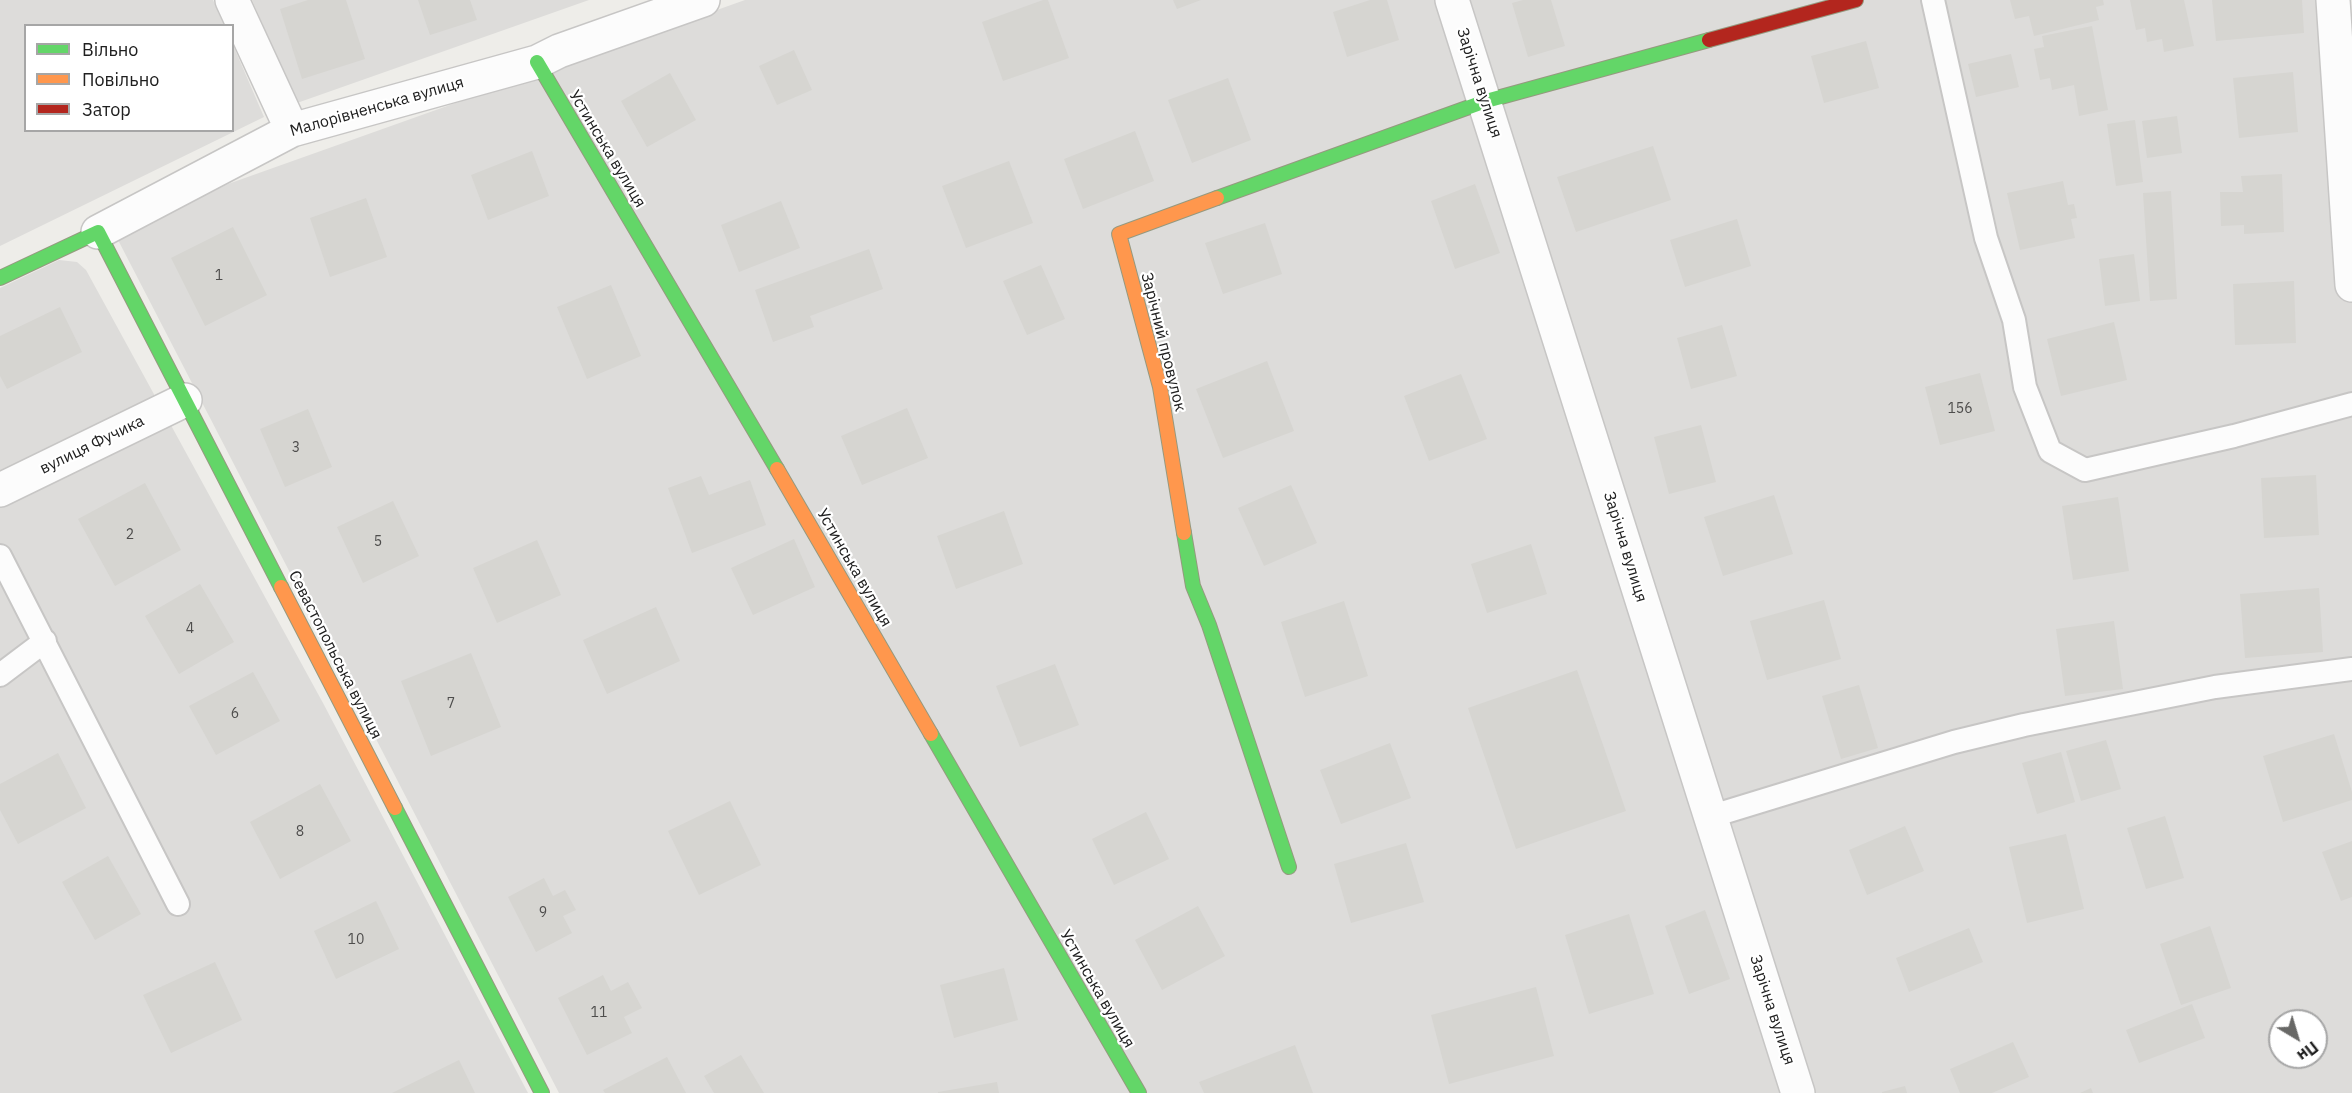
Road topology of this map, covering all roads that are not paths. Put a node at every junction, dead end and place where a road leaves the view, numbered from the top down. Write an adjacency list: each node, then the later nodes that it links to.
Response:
1 (232, 0): 9 (street)
2 (703, 0): 7 (street, Малорівненська вулиця)
3 (1452, 0): 8 (street, Зарічна вулиця)
4 (1856, 0): 8 (street)
5 (1933, 0): 14 (lane)
6 (2333, 0): 12 (street)
7 (537, 62): 9 (street, Малорівненська вулиця); 24 (street, Устинська вулиця)
8 (1486, 101): 20 (street, Зарічна вулиця); 21 (street, Зарічний провулок)
9 (291, 130): 10 (street, Малорівненська вулиця)
10 (98, 232): 11 (street, Малорівненська вулиця); 13 (street, Севастопольська вулиця)
11 (0, 278)
12 (2352, 285)
13 (185, 400): 15 (street, вулиця Фучика); 23 (street, Севастопольська вулиця)
14 (2352, 404)
15 (0, 490)
16 (0, 556): 17 (lane)
17 (45, 641): 19 (lane); 22 (lane)
18 (2352, 669): 20 (lane)
19 (0, 675)
20 (1709, 817): 25 (street, Зарічна вулиця)
21 (1289, 867)
22 (178, 904)
23 (542, 1093)
24 (1139, 1093)
25 (1798, 1093)

